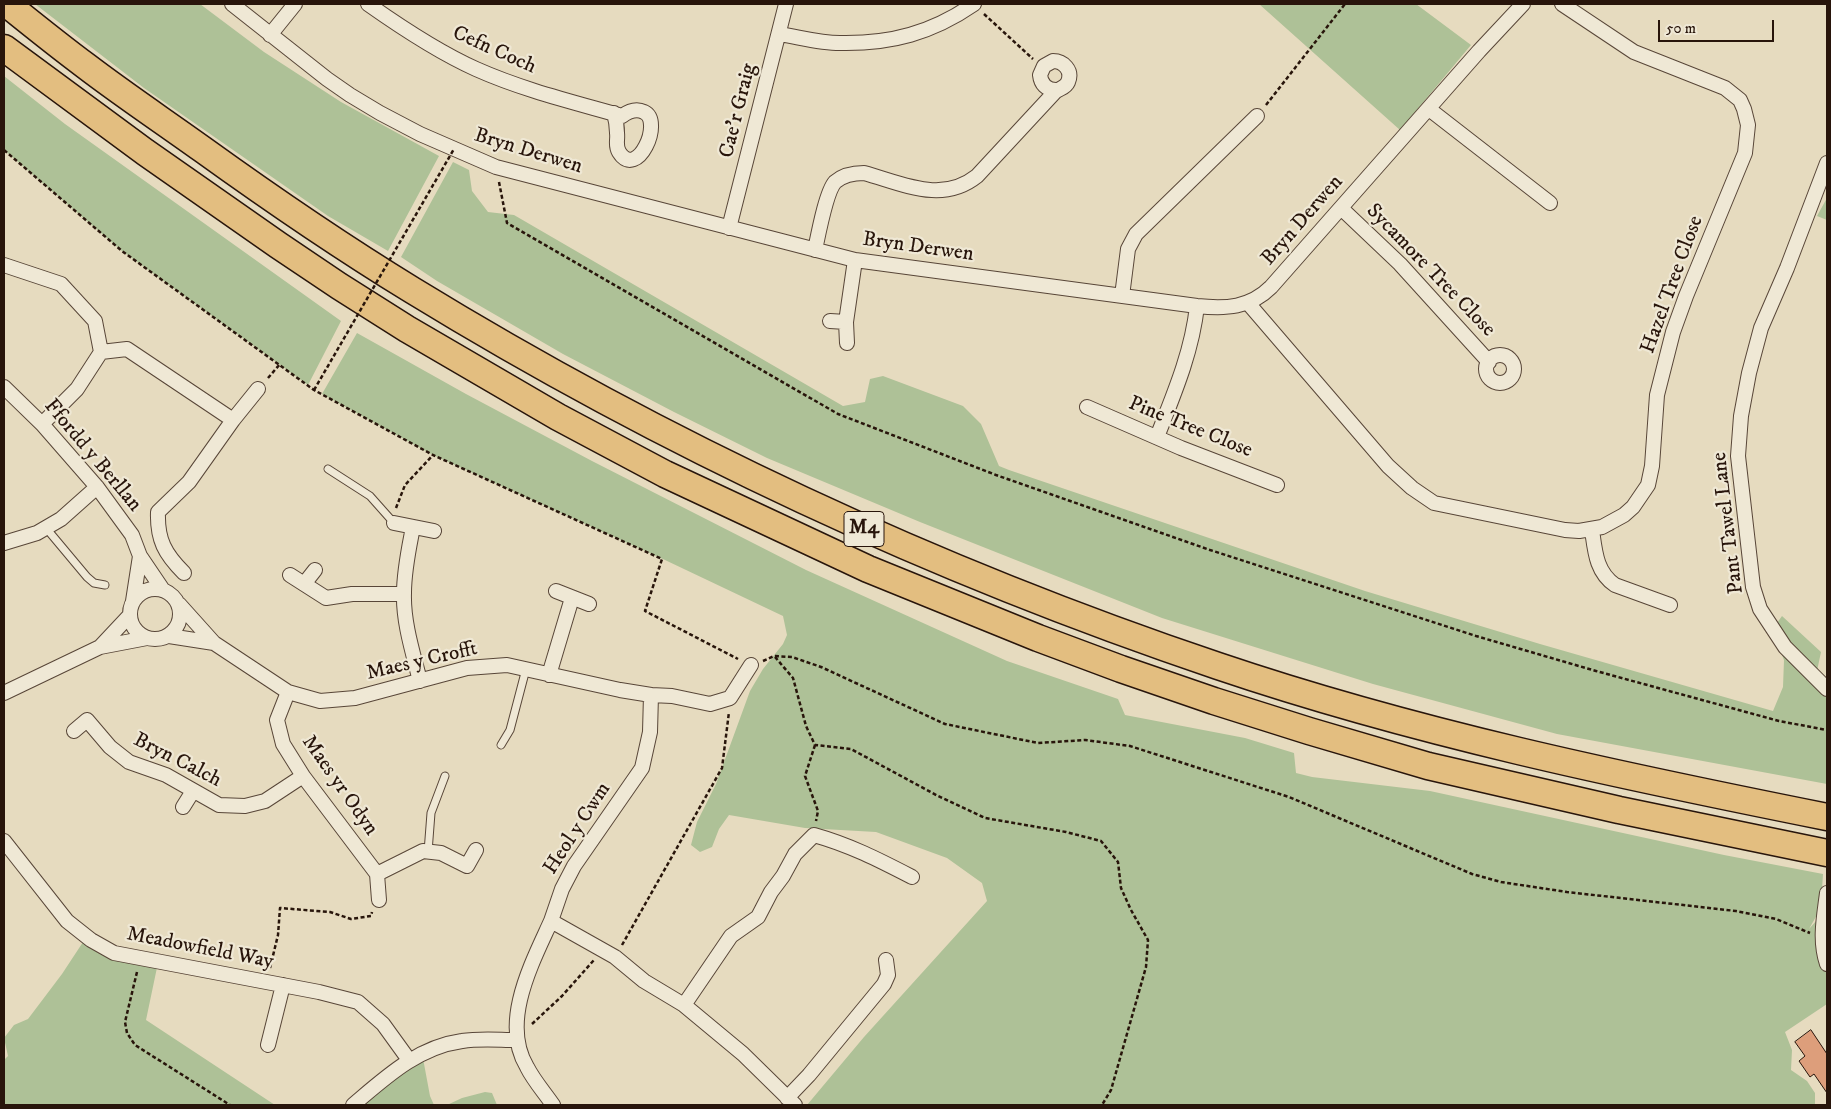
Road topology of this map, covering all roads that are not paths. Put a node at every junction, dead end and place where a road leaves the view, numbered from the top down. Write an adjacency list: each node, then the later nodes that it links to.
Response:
1 (6, 4): 78 (highway, M4)
2 (232, 4): 10 (street, Bryn Derwen)
3 (295, 4): 10 (street)
4 (368, 4): 14 (street, Cefn Coch)
5 (786, 4): 9 (street, Cae'r Graig)
6 (974, 4): 9 (street)
7 (1523, 4): 13 (street, Bryn Derwen)
8 (1562, 4): 43 (street, Hazel Tree Close)
9 (779, 34): 19 (street, Cae'r Graig)
10 (270, 35): 19 (street, Bryn Derwen)
11 (4, 48): 82 (highway, M4)
12 (1056, 90): 12 (street); 20 (street)
13 (1429, 109): 17 (street); 18 (street, Bryn Derwen)
14 (614, 113)
15 (1257, 116): 23 (street)
16 (1827, 163): 68 (street, Pant Tawel Lane)
17 (1550, 203)
18 (1341, 208): 24 (street, Bryn Derwen); 30 (street, Sycamore Tree Close)
19 (729, 228): 20 (street, Bryn Derwen)
20 (815, 250): 21 (street, Bryn Derwen)
21 (855, 260): 23 (street, Bryn Derwen); 27 (street)
22 (4, 266): 29 (street)
23 (1122, 296): 25 (street, Bryn Derwen)
24 (1248, 303): 25 (street, Bryn Derwen); 43 (street, Hazel Tree Close)
25 (1197, 306): 36 (street)
26 (830, 321): 27 (street)
27 (846, 322): 28 (street)
28 (847, 343)
29 (102, 352): 34 (street); 35 (street)
30 (1488, 362)
31 (4, 388): 35 (street, Ffordd y Berllan)
32 (258, 389): 34 (street)
33 (1087, 407): 36 (street, Pine Tree Close)
34 (233, 420): 48 (street)
35 (42, 424): 39 (street, Ffordd y Berllan)
36 (1157, 437): 38 (street, Pine Tree Close)
37 (328, 469): 40 (lane)
38 (1277, 485)
39 (97, 487): 42 (street); 46 (street, Ffordd y Berllan)
40 (394, 523): 41 (street)
41 (413, 527): 44 (street); 54 (street)
42 (46, 528): 45 (street); 51 (lane)
43 (1592, 530): 58 (street)
44 (434, 531)
45 (4, 543)
46 (140, 556): 52 (street, Ffordd y Berllan); 59 (street)
47 (316, 570): 50 (street)
48 (184, 573)
49 (290, 575): 50 (street)
50 (304, 584): 54 (street)
51 (105, 585)
52 (163, 590): 56 (street); 59 (street)
53 (556, 591): 55 (street)
54 (404, 594): 67 (street)
55 (572, 598): 57 (street); 66 (street)
56 (179, 604): 60 (street); 62 (street, Maes y Crofft)
57 (589, 604)
58 (1670, 605)
59 (131, 608): 61 (street); 63 (street)
60 (169, 636): 61 (street); 62 (street, Maes y Crofft)
61 (147, 638): 63 (street)
62 (214, 643): 69 (street, Maes y Crofft)
63 (100, 647): 70 (street)
64 (751, 666): 71 (street)
65 (526, 669): 66 (street, Maes y Crofft); 67 (street, Maes y Crofft); 73 (lane)
66 (549, 674): 71 (street, Maes y Crofft)
67 (420, 681): 69 (street, Maes y Crofft)
68 (1827, 689)
69 (288, 692): 74 (street, Maes yr Odyn)
70 (4, 693)
71 (651, 695): 87 (street, Heol y Cwm)
72 (74, 731): 76 (street, Bryn Calch)
73 (501, 745)
74 (303, 776): 76 (street, Bryn Calch); 83 (street, Maes yr Odyn)
75 (445, 776): 81 (lane)
76 (194, 791): 77 (street)
77 (182, 807)
78 (1827, 817)
79 (4, 841): 90 (street, Meadowfield Way)
80 (476, 850): 81 (street)
81 (428, 852): 83 (street)
82 (1827, 852)
83 (377, 874): 86 (street)
84 (912, 877): 91 (street)
85 (1827, 893): 89 (street)
86 (379, 900)
87 (551, 921): 91 (street); 92 (street, Heol y Cwm)
88 (886, 960): 95 (street)
89 (1827, 964)
90 (282, 985): 93 (street); 94 (street, Meadowfield Way)
91 (684, 1005): 95 (street)
92 (517, 1038): 94 (street); 97 (street)
93 (268, 1045)
94 (409, 1060): 96 (street)
95 (791, 1102)
96 (353, 1105)
97 (553, 1105)

